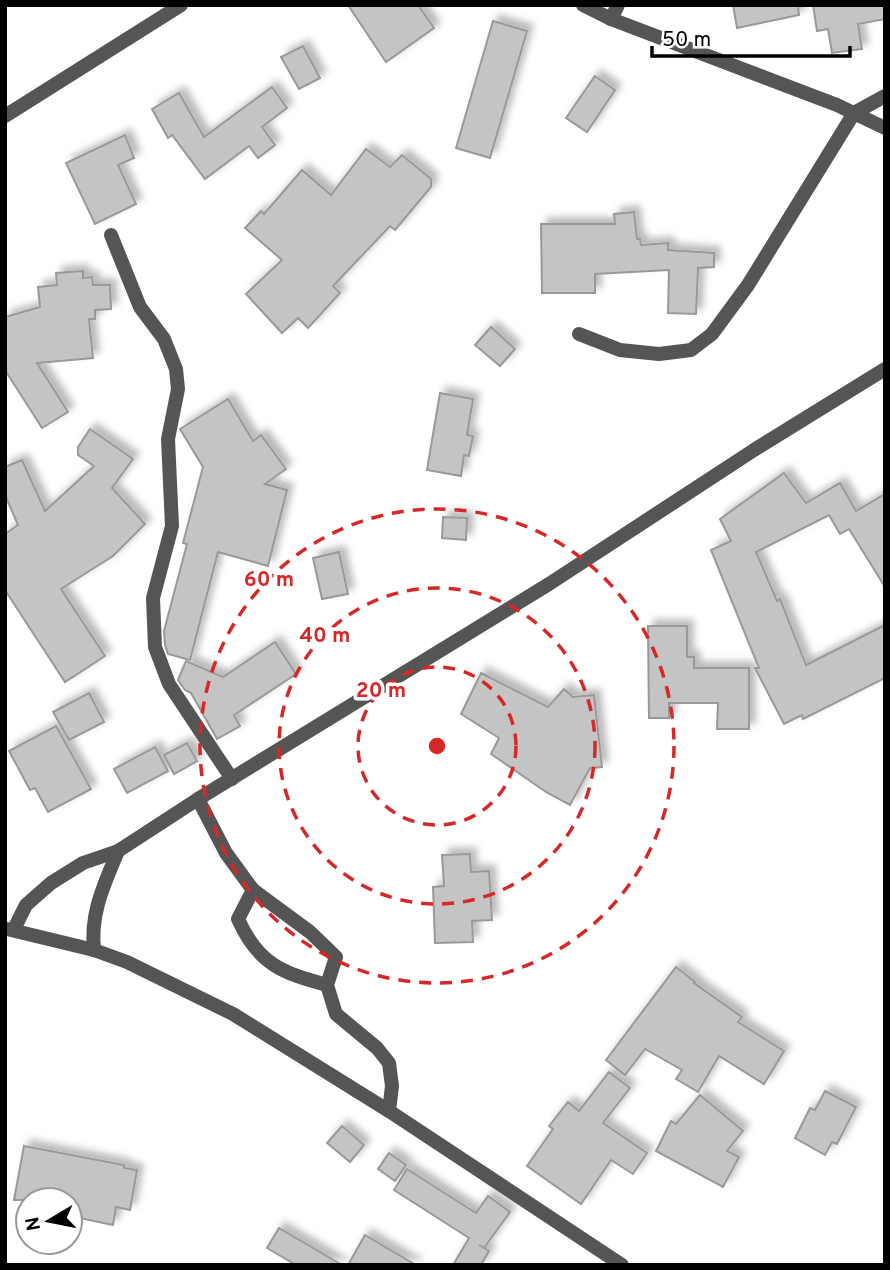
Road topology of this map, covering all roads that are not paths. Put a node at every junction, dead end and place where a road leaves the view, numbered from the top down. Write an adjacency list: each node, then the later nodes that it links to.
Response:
1 (181, 5): 6 (street)
2 (583, 5): 3 (street)
3 (614, 12): 5 (street)
4 (885, 96): 5 (street)
5 (854, 113): 7 (street); 9 (street)
6 (5, 116)
7 (885, 128)
8 (111, 235): 11 (street)
9 (579, 334)
10 (885, 369): 11 (street)
11 (232, 779): 12 (street)
12 (198, 799): 13 (street); 14 (street)
13 (118, 851): 15 (street); 16 (street)
14 (253, 890): 17 (street); 17 (street)
15 (9, 929): 16 (street)
16 (94, 950): 18 (street)
17 (327, 985): 18 (street)
18 (389, 1111): 19 (street)
19 (622, 1265)

